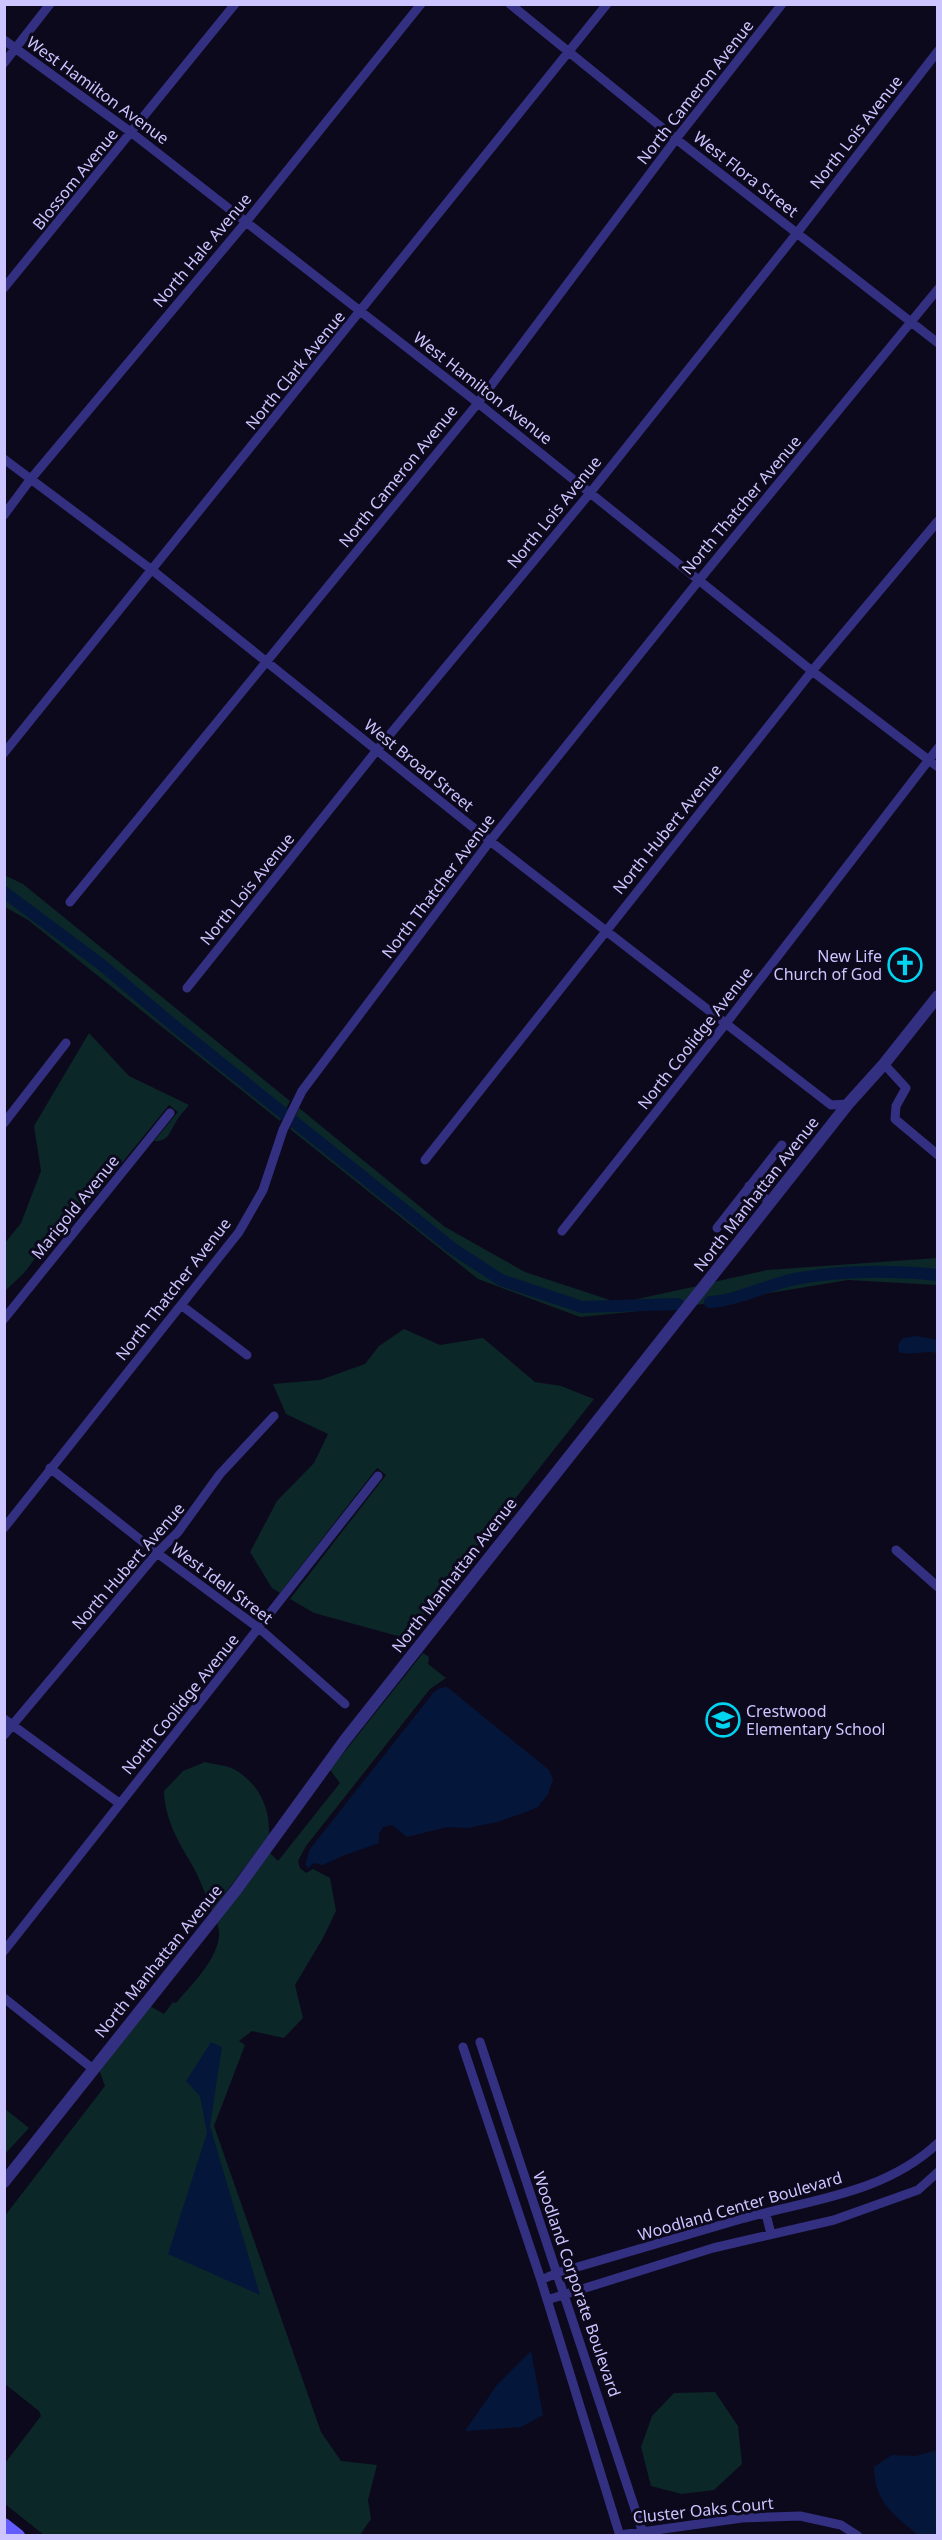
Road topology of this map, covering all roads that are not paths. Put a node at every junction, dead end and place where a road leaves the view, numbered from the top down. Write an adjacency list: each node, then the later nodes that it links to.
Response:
1 (50, 4): 8 (street)
2 (235, 4): 12 (street, Blossom Avenue)
3 (422, 4): 14 (street, North Hale Avenue)
4 (510, 4): 10 (street, West Flora Street)
5 (607, 4): 10 (street, North Clark Avenue)
6 (782, 4): 13 (street, North Cameron Avenue)
7 (4, 40): 8 (street, West Hamilton Avenue)
8 (16, 49): 11 (street); 12 (street, West Hamilton Avenue)
9 (938, 51): 15 (street, North Lois Avenue)
10 (569, 53): 13 (street, West Flora Street); 18 (street, North Clark Avenue)
11 (4, 63)
12 (132, 133): 14 (street, West Hamilton Avenue); 16 (street, Blossom Avenue)
13 (676, 139): 15 (street, West Flora Street); 21 (street, North Cameron Avenue)
14 (246, 222): 18 (street, West Hamilton Avenue); 23 (street, North Hale Avenue)
15 (797, 233): 19 (street, West Flora Street); 24 (street, North Lois Avenue)
16 (4, 288)
17 (938, 289): 19 (street, North Thatcher Avenue)
18 (361, 312): 21 (street, West Hamilton Avenue); 27 (street, North Clark Avenue)
19 (912, 323): 20 (street, West Flora Street); 28 (street, North Thatcher Avenue)
20 (938, 343)
21 (478, 403): 24 (street, West Hamilton Avenue); 29 (street, North Cameron Avenue)
22 (4, 459): 23 (street, West Broad Street)
23 (30, 480): 25 (street, North Hale Avenue); 27 (street, West Broad Street)
24 (590, 493): 28 (street, West Hamilton Avenue); 32 (street, North Lois Avenue)
25 (4, 514)
26 (938, 521): 30 (street, North Hubert Avenue)
27 (152, 570): 29 (street, West Broad Street); 33 (street, North Clark Avenue)
28 (699, 579): 30 (street, West Hamilton Avenue); 36 (street, North Thatcher Avenue)
29 (266, 661): 32 (street, West Broad Street); 37 (street, North Cameron Avenue)
30 (812, 671): 34 (street, West Hamilton Avenue); 38 (street, North Hubert Avenue)
31 (938, 748): 34 (street, North Coolidge Avenue)
32 (377, 750): 36 (street, West Broad Street); 39 (street, North Lois Avenue)
33 (4, 753)
34 (928, 759): 35 (street, West Hamilton Avenue); 41 (street, North Coolidge Avenue)
35 (938, 767)
36 (490, 841): 38 (street, West Broad Street); 54 (street, North Thatcher Avenue)
37 (70, 902)
38 (606, 930): 41 (street, West Broad Street); 49 (street, North Hubert Avenue)
39 (187, 988)
40 (938, 996): 43 (street, North Manhattan Avenue)
41 (727, 1022): 44 (street, West Broad Street); 53 (street, North Coolidge Avenue)
42 (66, 1043): 46 (street)
43 (884, 1064): 44 (street, North Manhattan Avenue); 48 (street)
44 (848, 1104): 51 (street, North Manhattan Avenue)
45 (170, 1113): 55 (street, Marigold Avenue)
46 (4, 1124)
47 (782, 1145): 50 (street)
48 (938, 1155)
49 (425, 1160)
50 (749, 1186): 51 (street); 52 (street)
51 (770, 1202): 73 (street, North Manhattan Avenue)
52 (717, 1228)
53 (562, 1231)
54 (181, 1305): 56 (street); 58 (street, North Thatcher Avenue)
55 (4, 1319)
56 (248, 1355)
57 (274, 1416): 62 (street, North Hubert Avenue)
58 (50, 1468): 60 (street, North Thatcher Avenue); 62 (street, West Idell Street)
59 (378, 1476): 64 (street, North Coolidge Avenue)
60 (4, 1528)
61 (896, 1550): 63 (street)
62 (157, 1553): 64 (street, West Idell Street); 66 (street, North Hubert Avenue)
63 (938, 1587)
64 (260, 1629): 65 (street, West Idell Street); 68 (street, North Coolidge Avenue)
65 (345, 1704)
66 (8, 1722): 67 (street, North Hubert Avenue); 68 (street)
67 (4, 1735)
68 (119, 1803): 69 (street, North Coolidge Avenue)
69 (4, 1951)
70 (4, 1998): 73 (street)
71 (480, 2042): 79 (street, Woodland Corporate Boulevard)
72 (463, 2047): 80 (street, Woodland Corporate Boulevard)
73 (93, 2069): 76 (street, North Manhattan Avenue)
74 (938, 2143): 77 (street, Woodland Center Boulevard)
75 (938, 2172): 78 (street, Woodland Center Boulevard)
76 (4, 2182)
77 (766, 2214): 78 (street); 79 (street, Woodland Center Boulevard)
78 (771, 2234): 81 (street, Woodland Center Boulevard)
79 (557, 2273): 80 (street, Woodland Center Boulevard); 81 (street, Woodland Corporate Boulevard)
80 (541, 2280): 82 (street, Woodland Corporate Boulevard)
81 (564, 2293): 82 (street, Woodland Center Boulevard); 84 (street, Woodland Corporate Boulevard)
82 (547, 2300): 86 (street, Woodland Corporate Boulevard)
83 (4, 2525): 85 (main road)
84 (644, 2533): 86 (street, Cluster Oaks Court); 87 (street, Cluster Oaks Court)
85 (18, 2535)
86 (620, 2535)
87 (858, 2535)

